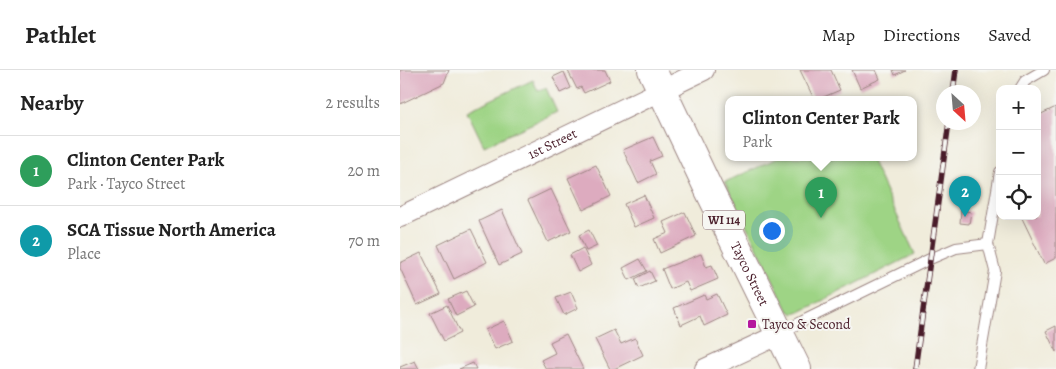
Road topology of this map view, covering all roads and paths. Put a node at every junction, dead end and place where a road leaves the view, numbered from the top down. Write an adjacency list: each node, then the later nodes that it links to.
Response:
1 (704, 70): 3 (street, 1st Street)
2 (1044, 70): 4 (lane)
3 (657, 80): 6 (street, 1st Street); 8 (main road, Tayco Street / WI 114)
4 (1022, 85)
5 (1000, 175): 7 (lane)
6 (400, 217)
7 (988, 244): 8 (lane); 11 (lane)
8 (780, 334): 9 (street); 10 (main road, Tayco Street / WI 114)
9 (706, 369)
10 (797, 369)
11 (978, 369)

